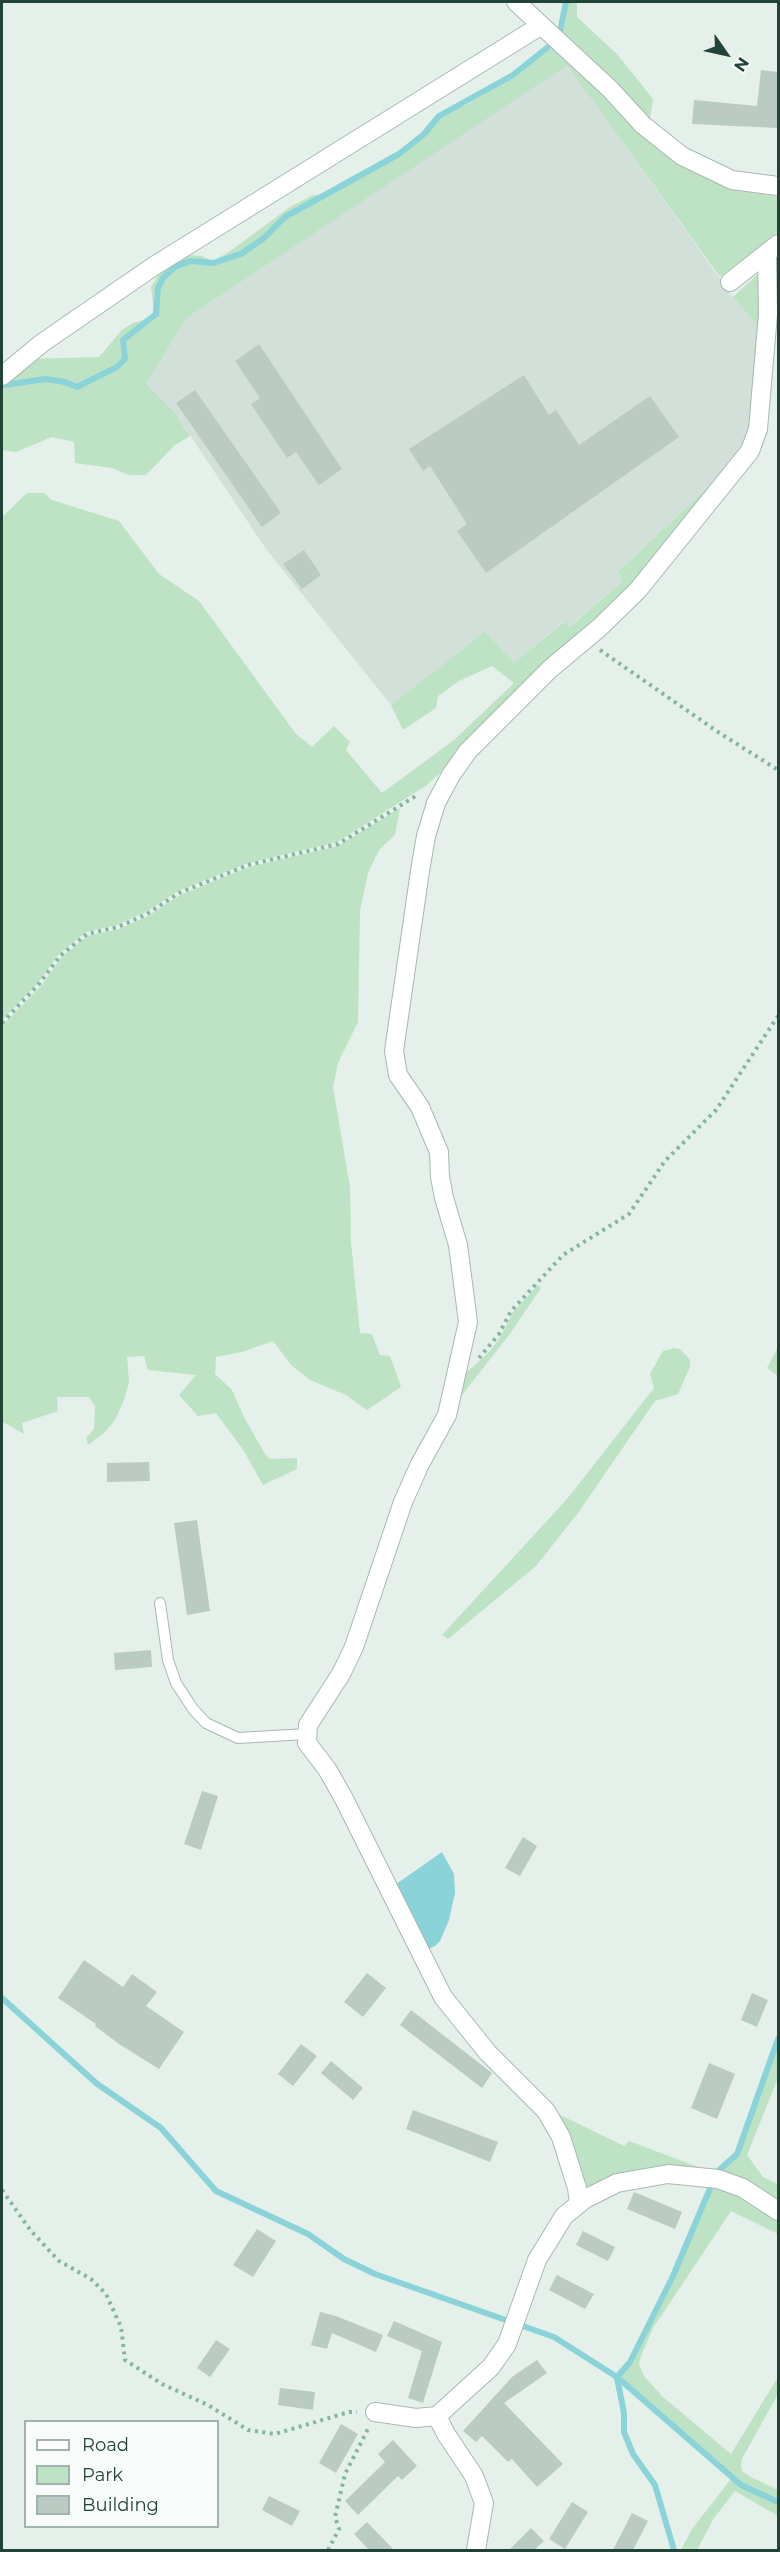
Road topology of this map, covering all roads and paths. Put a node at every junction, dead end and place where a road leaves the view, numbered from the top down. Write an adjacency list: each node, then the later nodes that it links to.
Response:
1 (516, 2): 2 (street)
2 (540, 26): 3 (street); 6 (street)
3 (778, 186)
4 (773, 249): 5 (street); 7 (street)
5 (730, 282)
6 (2, 376)
7 (585, 640): 8 (path); 9 (street)
8 (778, 770)
9 (451, 775): 11 (path); 12 (street)
10 (778, 1016): 12 (path)
11 (2, 1023)
12 (457, 1378): 14 (street)
13 (160, 1603): 14 (lane)
14 (308, 1734): 16 (street)
15 (2, 2190): 18 (path)
16 (579, 2203): 17 (street); 19 (street)
17 (778, 2211)
18 (375, 2412): 19 (street); 20 (path)
19 (437, 2416): 21 (street)
20 (328, 2550)
21 (476, 2550)

